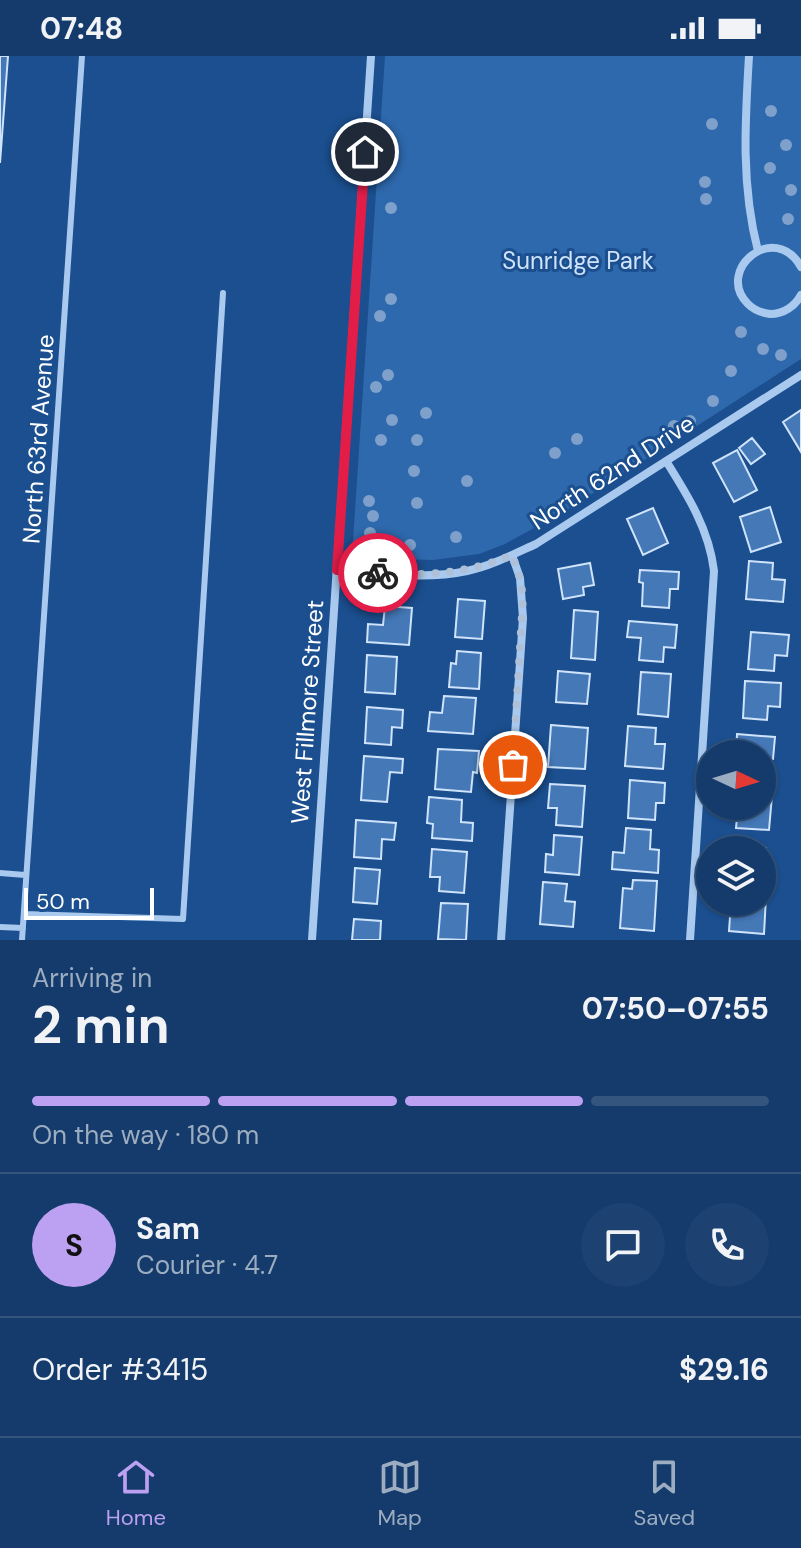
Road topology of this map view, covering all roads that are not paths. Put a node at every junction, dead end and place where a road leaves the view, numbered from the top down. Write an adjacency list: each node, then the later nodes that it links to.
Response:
1 (82, 56): 13 (lane, North 63rd Avenue)
2 (371, 56): 11 (street, West Fillmore Street)
3 (749, 56): 4 (street)
4 (758, 251): 5 (street); 7 (street)
5 (801, 267)
6 (223, 293): 14 (lane)
7 (801, 295)
8 (801, 375): 9 (street, North 62nd Drive)
9 (666, 461): 10 (street, North 62nd Drive); 20 (street)
10 (512, 555): 11 (street, North 62nd Drive); 19 (street)
11 (337, 570): 18 (street, West Fillmore Street)
12 (0, 873): 13 (lane)
13 (25, 875): 14 (lane, North 63rd Avenue)
14 (24, 914): 16 (lane, North 63rd Avenue)
15 (0, 927): 16 (lane)
16 (23, 928): 17 (lane, North 63rd Avenue)
17 (22, 940)
18 (312, 940)
19 (501, 940)
20 (690, 940)

